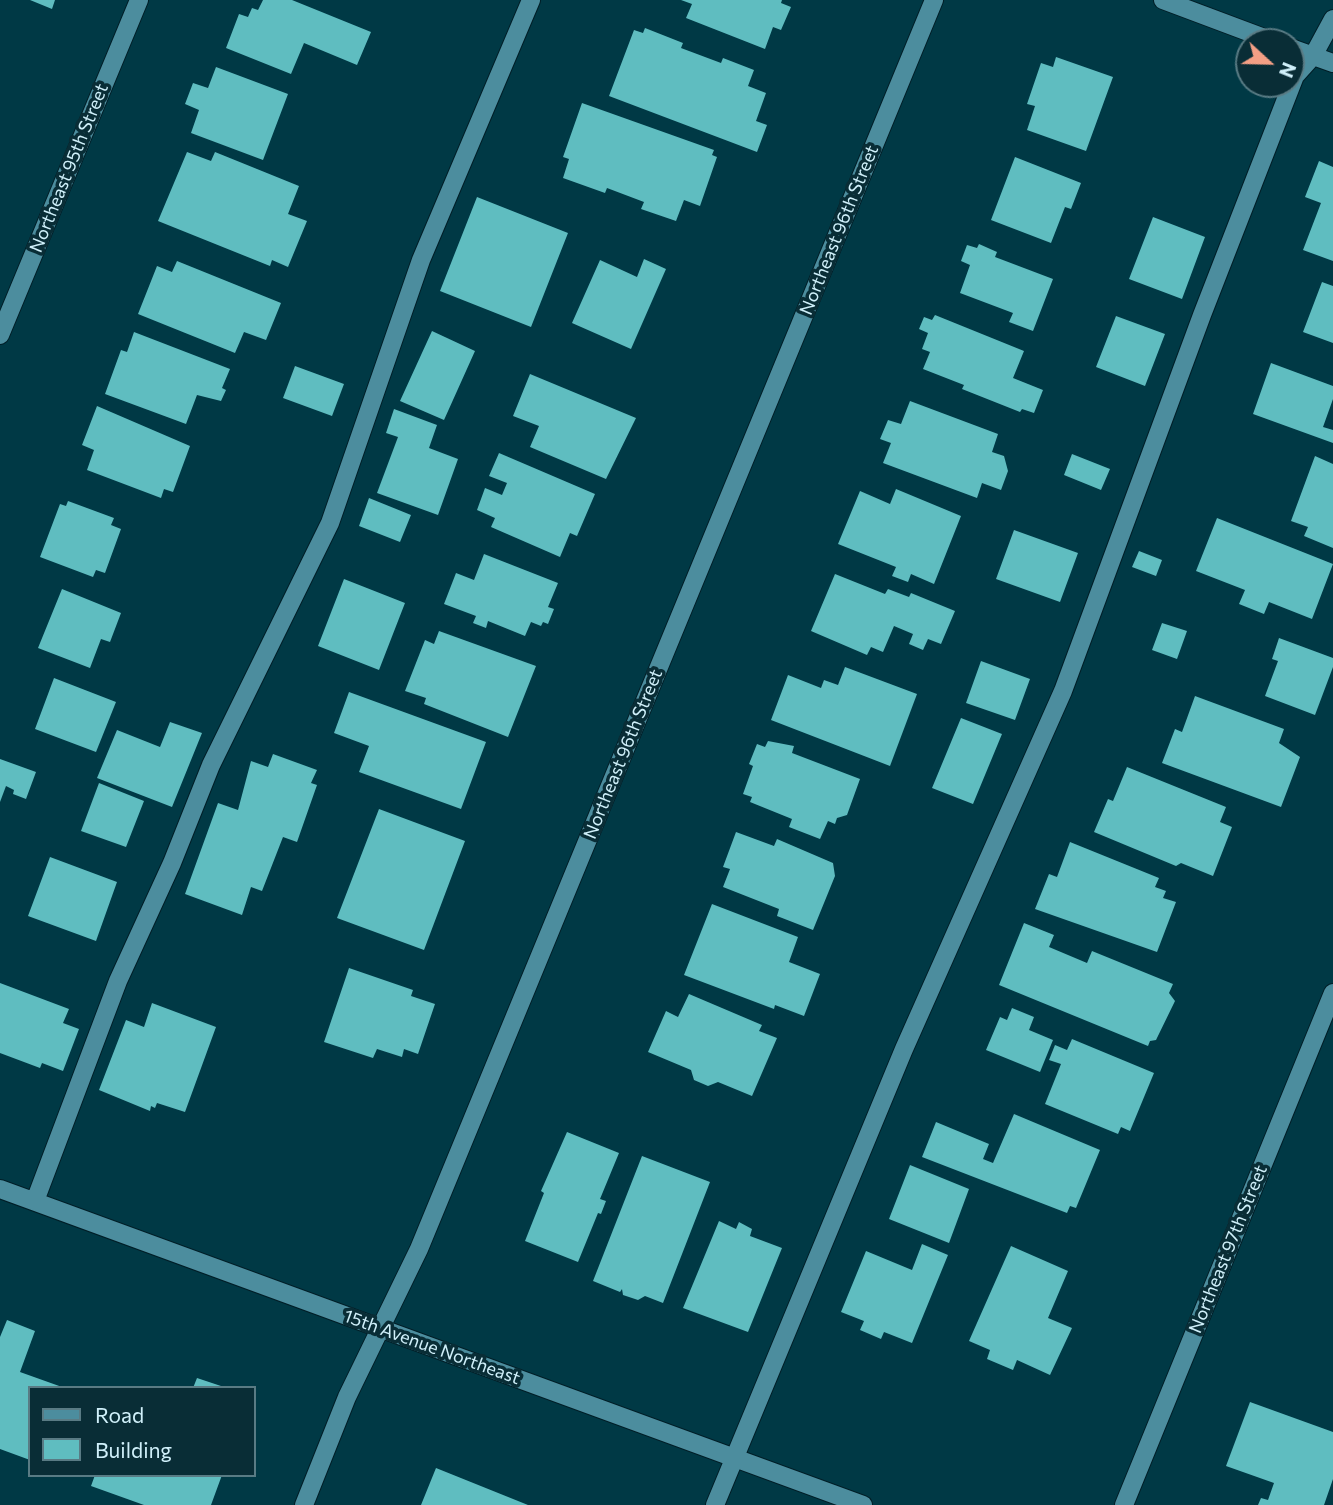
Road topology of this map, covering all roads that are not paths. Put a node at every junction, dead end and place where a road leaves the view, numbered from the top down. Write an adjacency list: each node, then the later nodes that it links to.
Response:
1 (139, 0): 10 (street, Northeast 95th Street)
2 (531, 0): 13 (street)
3 (934, 0): 14 (street, Northeast 96th Street)
4 (1163, 0): 6 (street)
5 (1333, 19): 8 (street)
6 (1238, 28)
7 (1305, 53): 8 (street)
8 (1313, 56): 9 (street); 15 (street)
9 (1333, 64)
10 (0, 335)
11 (1333, 993): 19 (street, Northeast 97th Street)
12 (0, 1189): 13 (street, 15th Avenue Northeast)
13 (35, 1201): 14 (street, 15th Avenue Northeast)
14 (380, 1328): 15 (street, 15th Avenue Northeast); 16 (street, Northeast 96th Street)
15 (734, 1457): 17 (street); 18 (street, 15th Avenue Northeast)
16 (304, 1505)
17 (715, 1505)
18 (863, 1505)
19 (1124, 1505)

